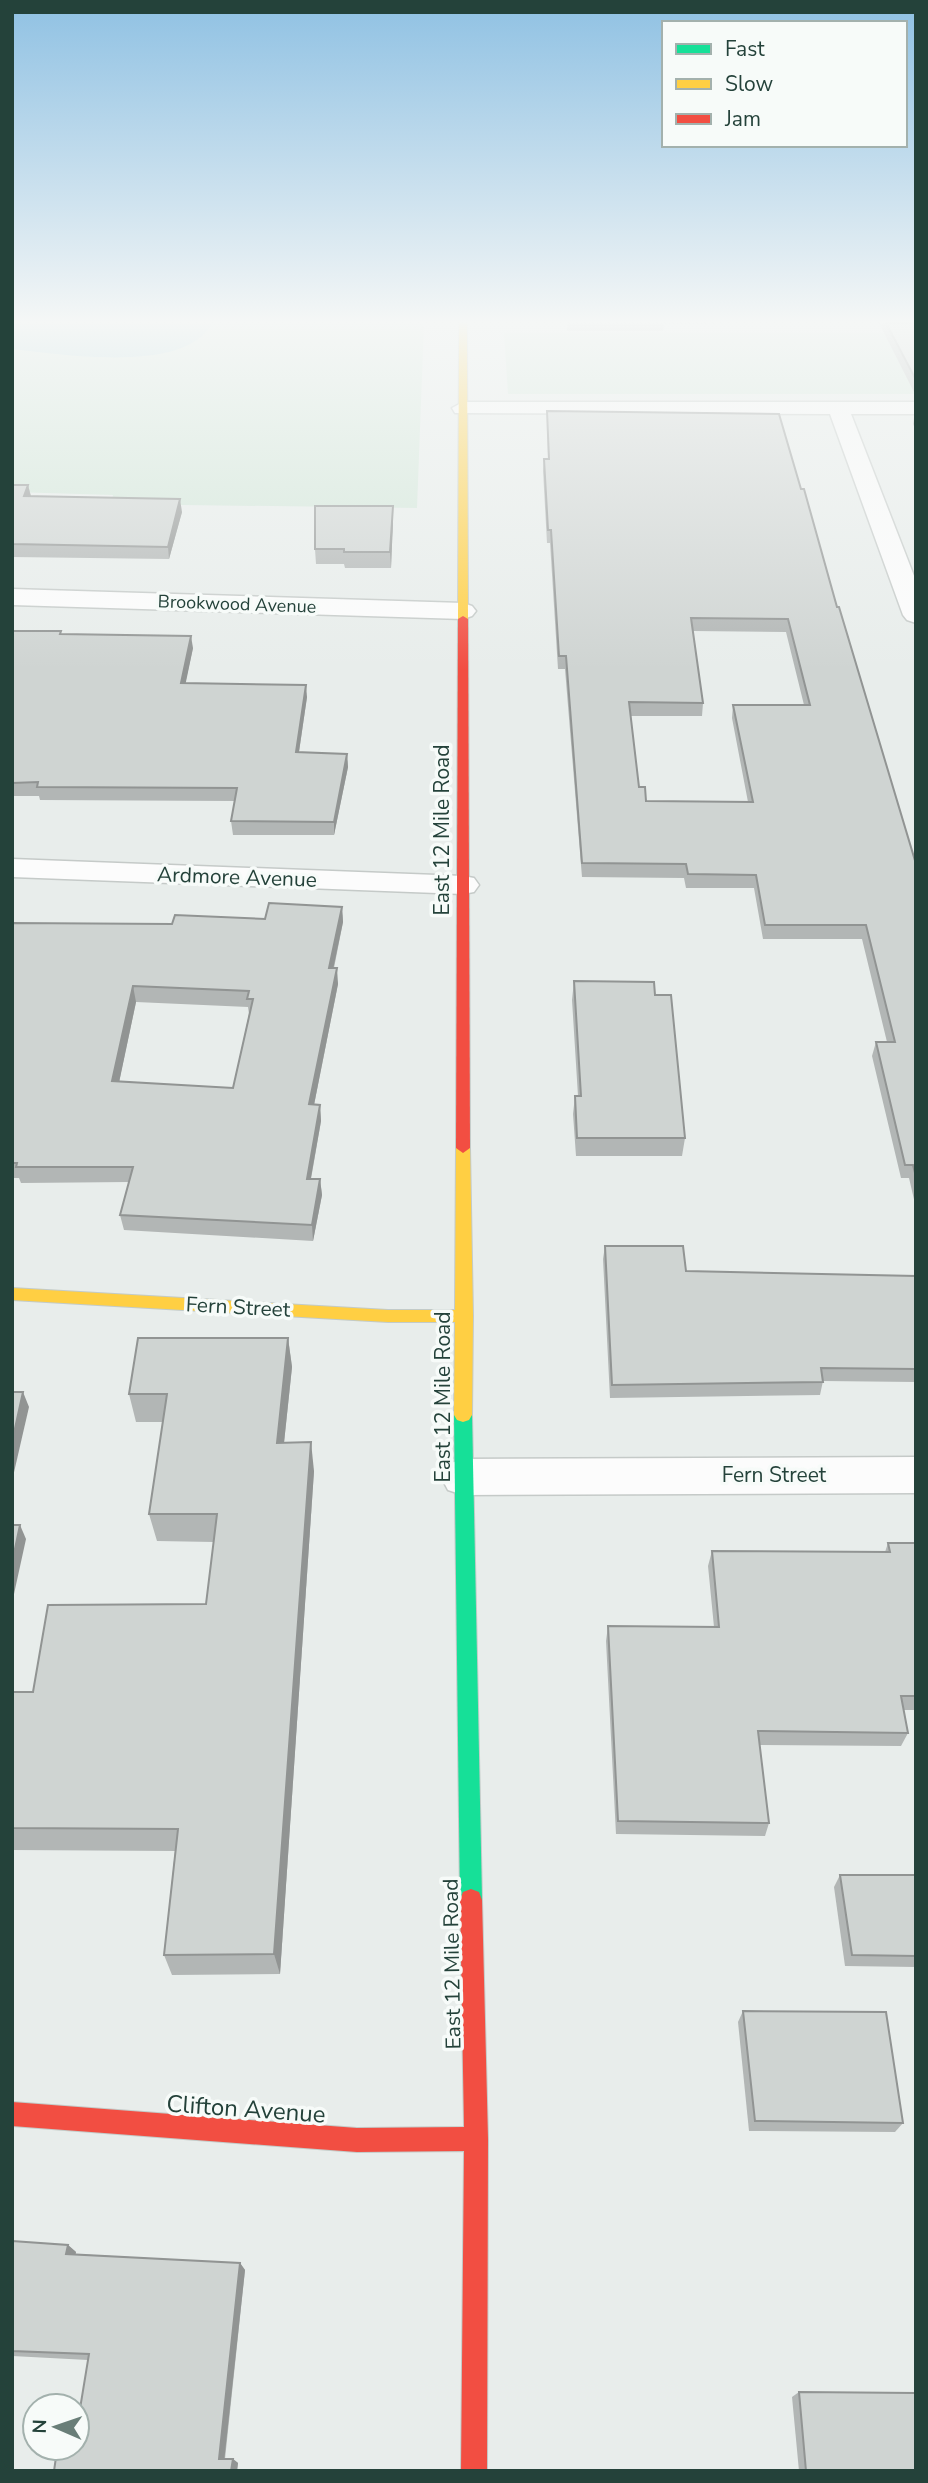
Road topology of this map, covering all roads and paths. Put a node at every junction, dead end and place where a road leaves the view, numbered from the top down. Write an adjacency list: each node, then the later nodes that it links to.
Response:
1 (463, 439): 4 (main road, East 12 Mile Road)
2 (850, 439): 5 (street)
3 (12, 597): 4 (street, Brookwood Avenue)
4 (463, 611): 7 (main road, East 12 Mile Road)
5 (916, 615)
6 (12, 868): 7 (street, Ardmore Avenue)
7 (463, 885): 9 (main road, East 12 Mile Road)
8 (12, 1294): 9 (main road, Fern Street)
9 (464, 1316): 11 (main road, East 12 Mile Road)
10 (916, 1475): 11 (street, Fern Street)
11 (463, 1478): 13 (main road, East 12 Mile Road)
12 (12, 2114): 13 (main road, Clifton Avenue)
13 (476, 2139): 14 (main road, East 12 Mile Road)
14 (474, 2471)

